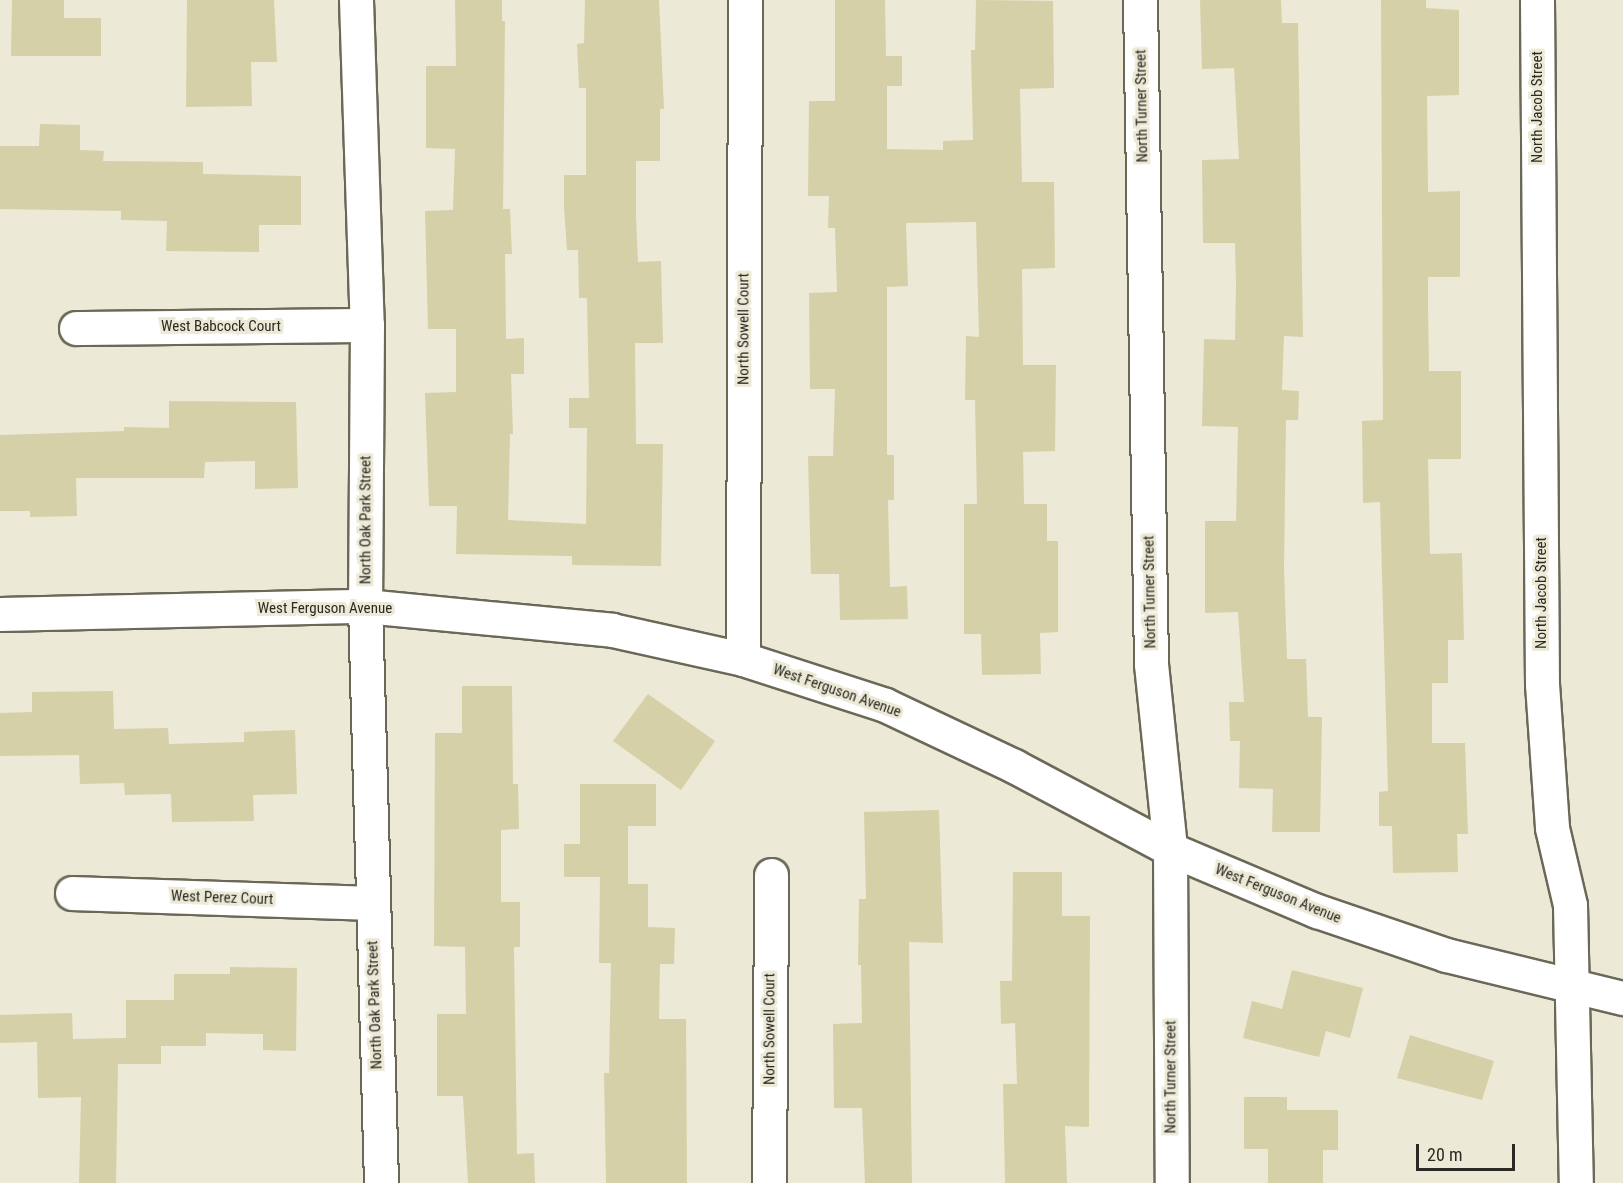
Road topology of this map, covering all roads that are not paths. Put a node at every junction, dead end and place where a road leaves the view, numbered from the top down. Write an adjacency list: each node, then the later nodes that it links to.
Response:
1 (356, 0): 5 (street, North Oak Park Street)
2 (745, 0): 9 (street, North Sowell Court)
3 (1140, 0): 10 (street, North Turner Street)
4 (1537, 0): 14 (street, North Jacob Street)
5 (367, 326): 6 (street, West Babcock Court); 7 (street, North Oak Park Street)
6 (76, 328)
7 (365, 606): 8 (street, West Ferguson Avenue); 9 (street, West Ferguson Avenue); 13 (street, North Oak Park Street)
8 (0, 614)
9 (743, 659): 10 (street, West Ferguson Avenue)
10 (1170, 849): 14 (street, West Ferguson Avenue); 18 (street, North Turner Street)
11 (771, 875): 17 (street, North Sowell Court)
12 (72, 893): 13 (street, West Perez Court)
13 (372, 903): 16 (street, North Oak Park Street)
14 (1574, 988): 15 (street, West Ferguson Avenue); 19 (street, North Jacob Street)
15 (1623, 998)
16 (381, 1183)
17 (769, 1183)
18 (1172, 1183)
19 (1576, 1183)

